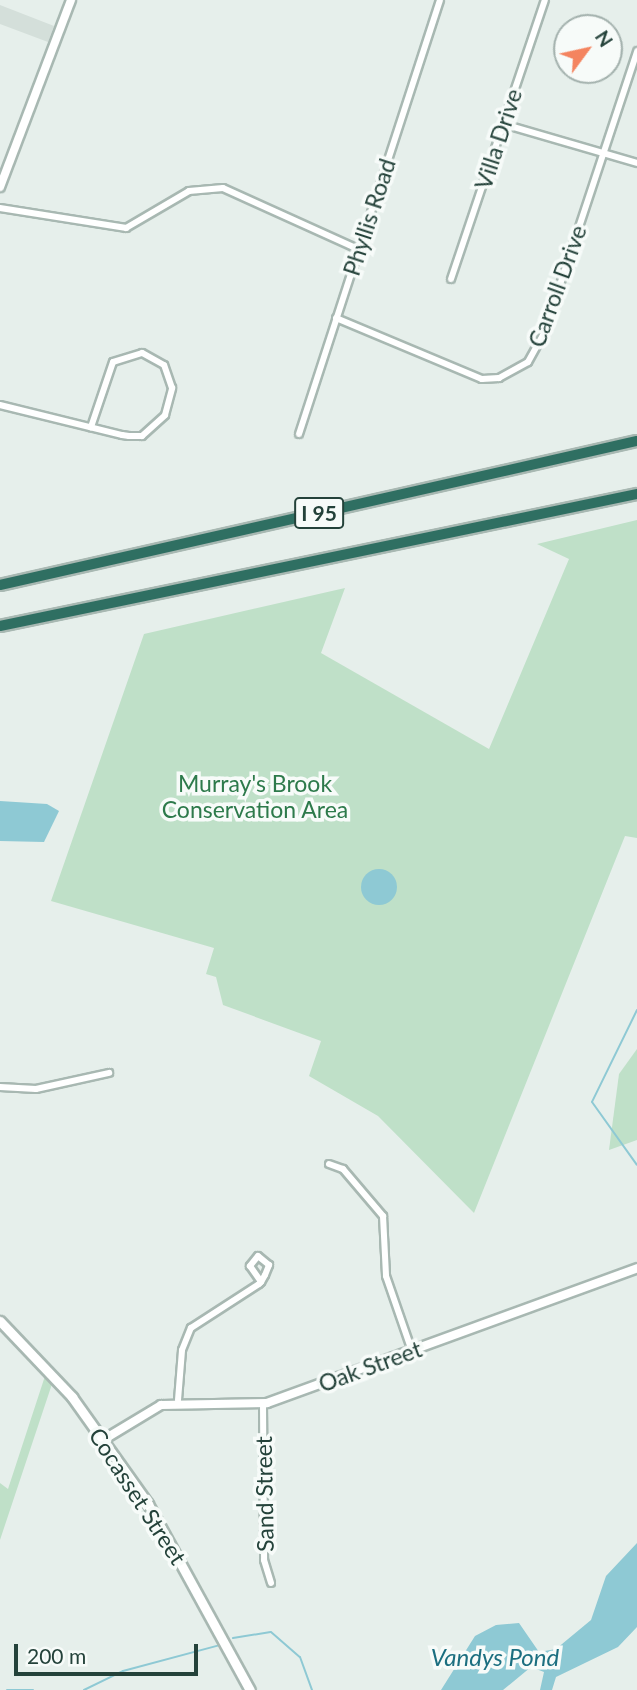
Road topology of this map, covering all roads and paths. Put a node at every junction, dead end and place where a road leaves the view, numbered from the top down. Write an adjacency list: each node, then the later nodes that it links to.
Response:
1 (71, 0): 8 (street)
2 (440, 0): 10 (street, Phyllis Road)
3 (545, 0): 5 (street, Villa Drive)
4 (637, 51): 6 (street, Carroll Drive)
5 (503, 124): 6 (street); 11 (street, Villa Drive)
6 (602, 157): 7 (street); 12 (street, Carroll Drive)
7 (637, 163)
8 (0, 187)
9 (0, 208): 10 (street)
10 (358, 249): 12 (street, Phyllis Road)
11 (451, 279)
12 (336, 318): 15 (street, Phyllis Road)
13 (0, 405): 14 (street)
14 (92, 427): 14 (street)
15 (299, 434)
16 (637, 441): 18 (highway, I 95)
17 (637, 494): 19 (highway, I 95)
18 (0, 584)
19 (0, 626)
20 (109, 1073): 21 (street)
21 (0, 1087)
22 (329, 1164): 26 (street)
23 (637, 1268): 26 (street, Oak Street)
24 (261, 1282): 27 (street)
25 (0, 1321): 29 (main road, Cocasset Street)
26 (412, 1351): 28 (street, Oak Street)
27 (178, 1400): 28 (street, Oak Street); 29 (street, Oak Street)
28 (263, 1404): 30 (street, Sand Street)
29 (103, 1440): 31 (main road, Cocasset Street)
30 (271, 1583)
31 (250, 1690)

